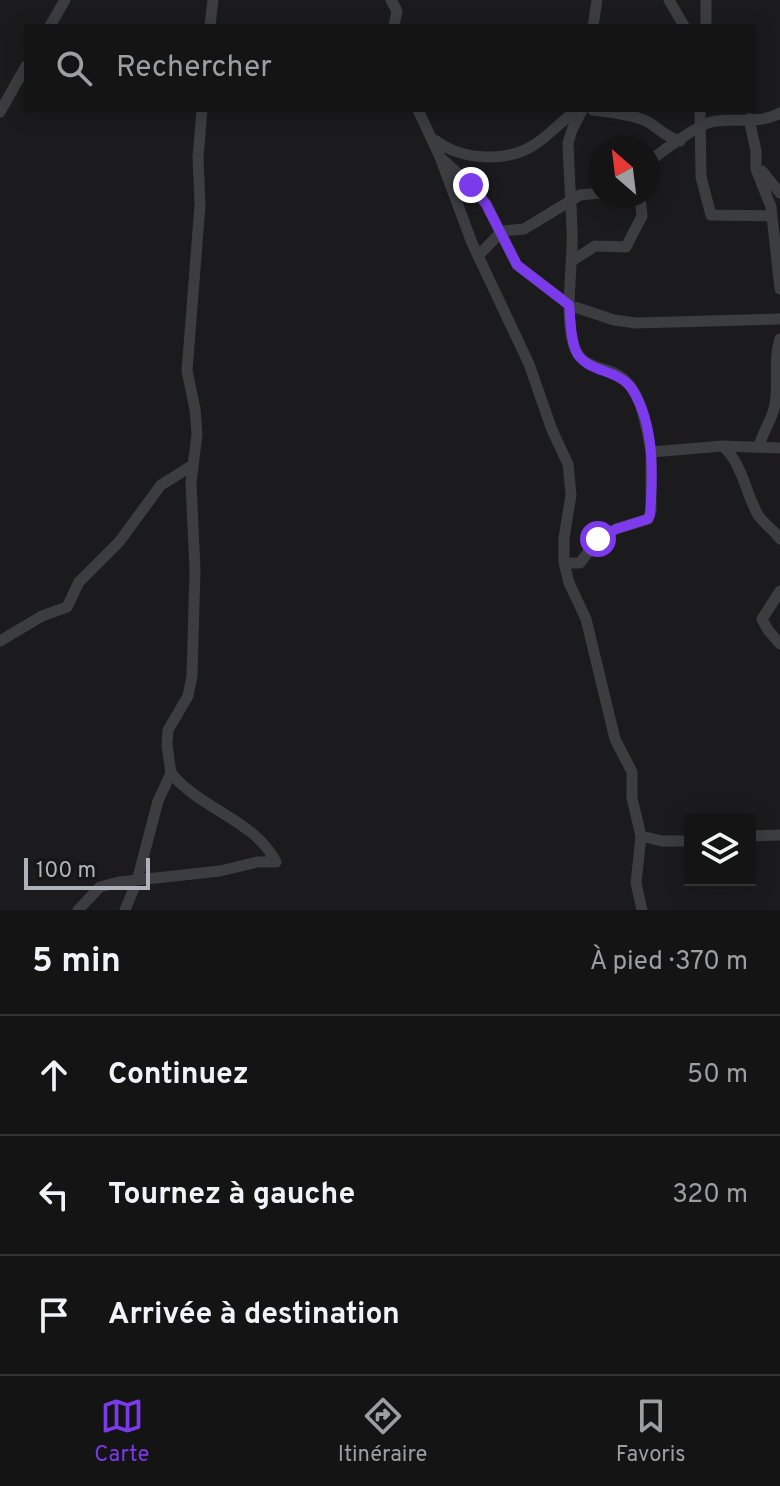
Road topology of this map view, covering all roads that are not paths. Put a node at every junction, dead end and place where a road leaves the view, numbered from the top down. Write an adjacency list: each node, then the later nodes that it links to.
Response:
1 (65, 0): 8 (street)
2 (213, 0): 9 (street)
3 (391, 0): 10 (street)
4 (597, 0): 11 (street)
5 (669, 0): 7 (street)
6 (706, 0): 12 (street)
7 (681, 21)
8 (51, 24)
9 (210, 24)
10 (394, 24)
11 (593, 24)
12 (706, 24)
13 (24, 70): 14 (street)
14 (0, 112)
15 (202, 112): 45 (street)
16 (419, 112): 24 (street)
17 (577, 112): 24 (street)
18 (579, 112): 31 (street)
19 (604, 112): 25 (street)
20 (700, 112): 23 (street)
21 (780, 113): 22 (street)
22 (749, 119): 23 (street); 28 (street)
23 (699, 126): 25 (street); 33 (street)
24 (432, 137): 27 (street)
25 (680, 141): 26 (street)
26 (660, 155)
27 (440, 157): 34 (street); 35 (street)
28 (756, 169): 29 (street); 33 (street)
29 (780, 193)
30 (588, 194): 31 (street)
31 (569, 200): 34 (street); 36 (street)
32 (641, 208): 36 (street)
33 (772, 216): 37 (street)
34 (502, 231): 35 (street); 38 (street)
35 (478, 256): 47 (street)
36 (572, 261): 38 (street)
37 (780, 289)
38 (569, 305): 39 (street); 44 (street)
39 (780, 319)
40 (780, 339): 42 (street)
41 (723, 446): 42 (street); 44 (street); 46 (street)
42 (759, 447): 43 (street)
43 (780, 448)
44 (651, 452): 47 (street)
45 (193, 465): 49 (street); 51 (street)
46 (780, 539)
47 (564, 563): 53 (street)
48 (780, 591): 50 (street)
49 (0, 641)
50 (780, 644)
51 (171, 773): 56 (street); 56 (street)
52 (780, 835): 54 (street)
53 (641, 836): 55 (street); 59 (street)
54 (756, 836)
55 (684, 841)
56 (137, 881): 57 (street); 58 (street)
57 (78, 910)
58 (125, 910)
59 (642, 910)

